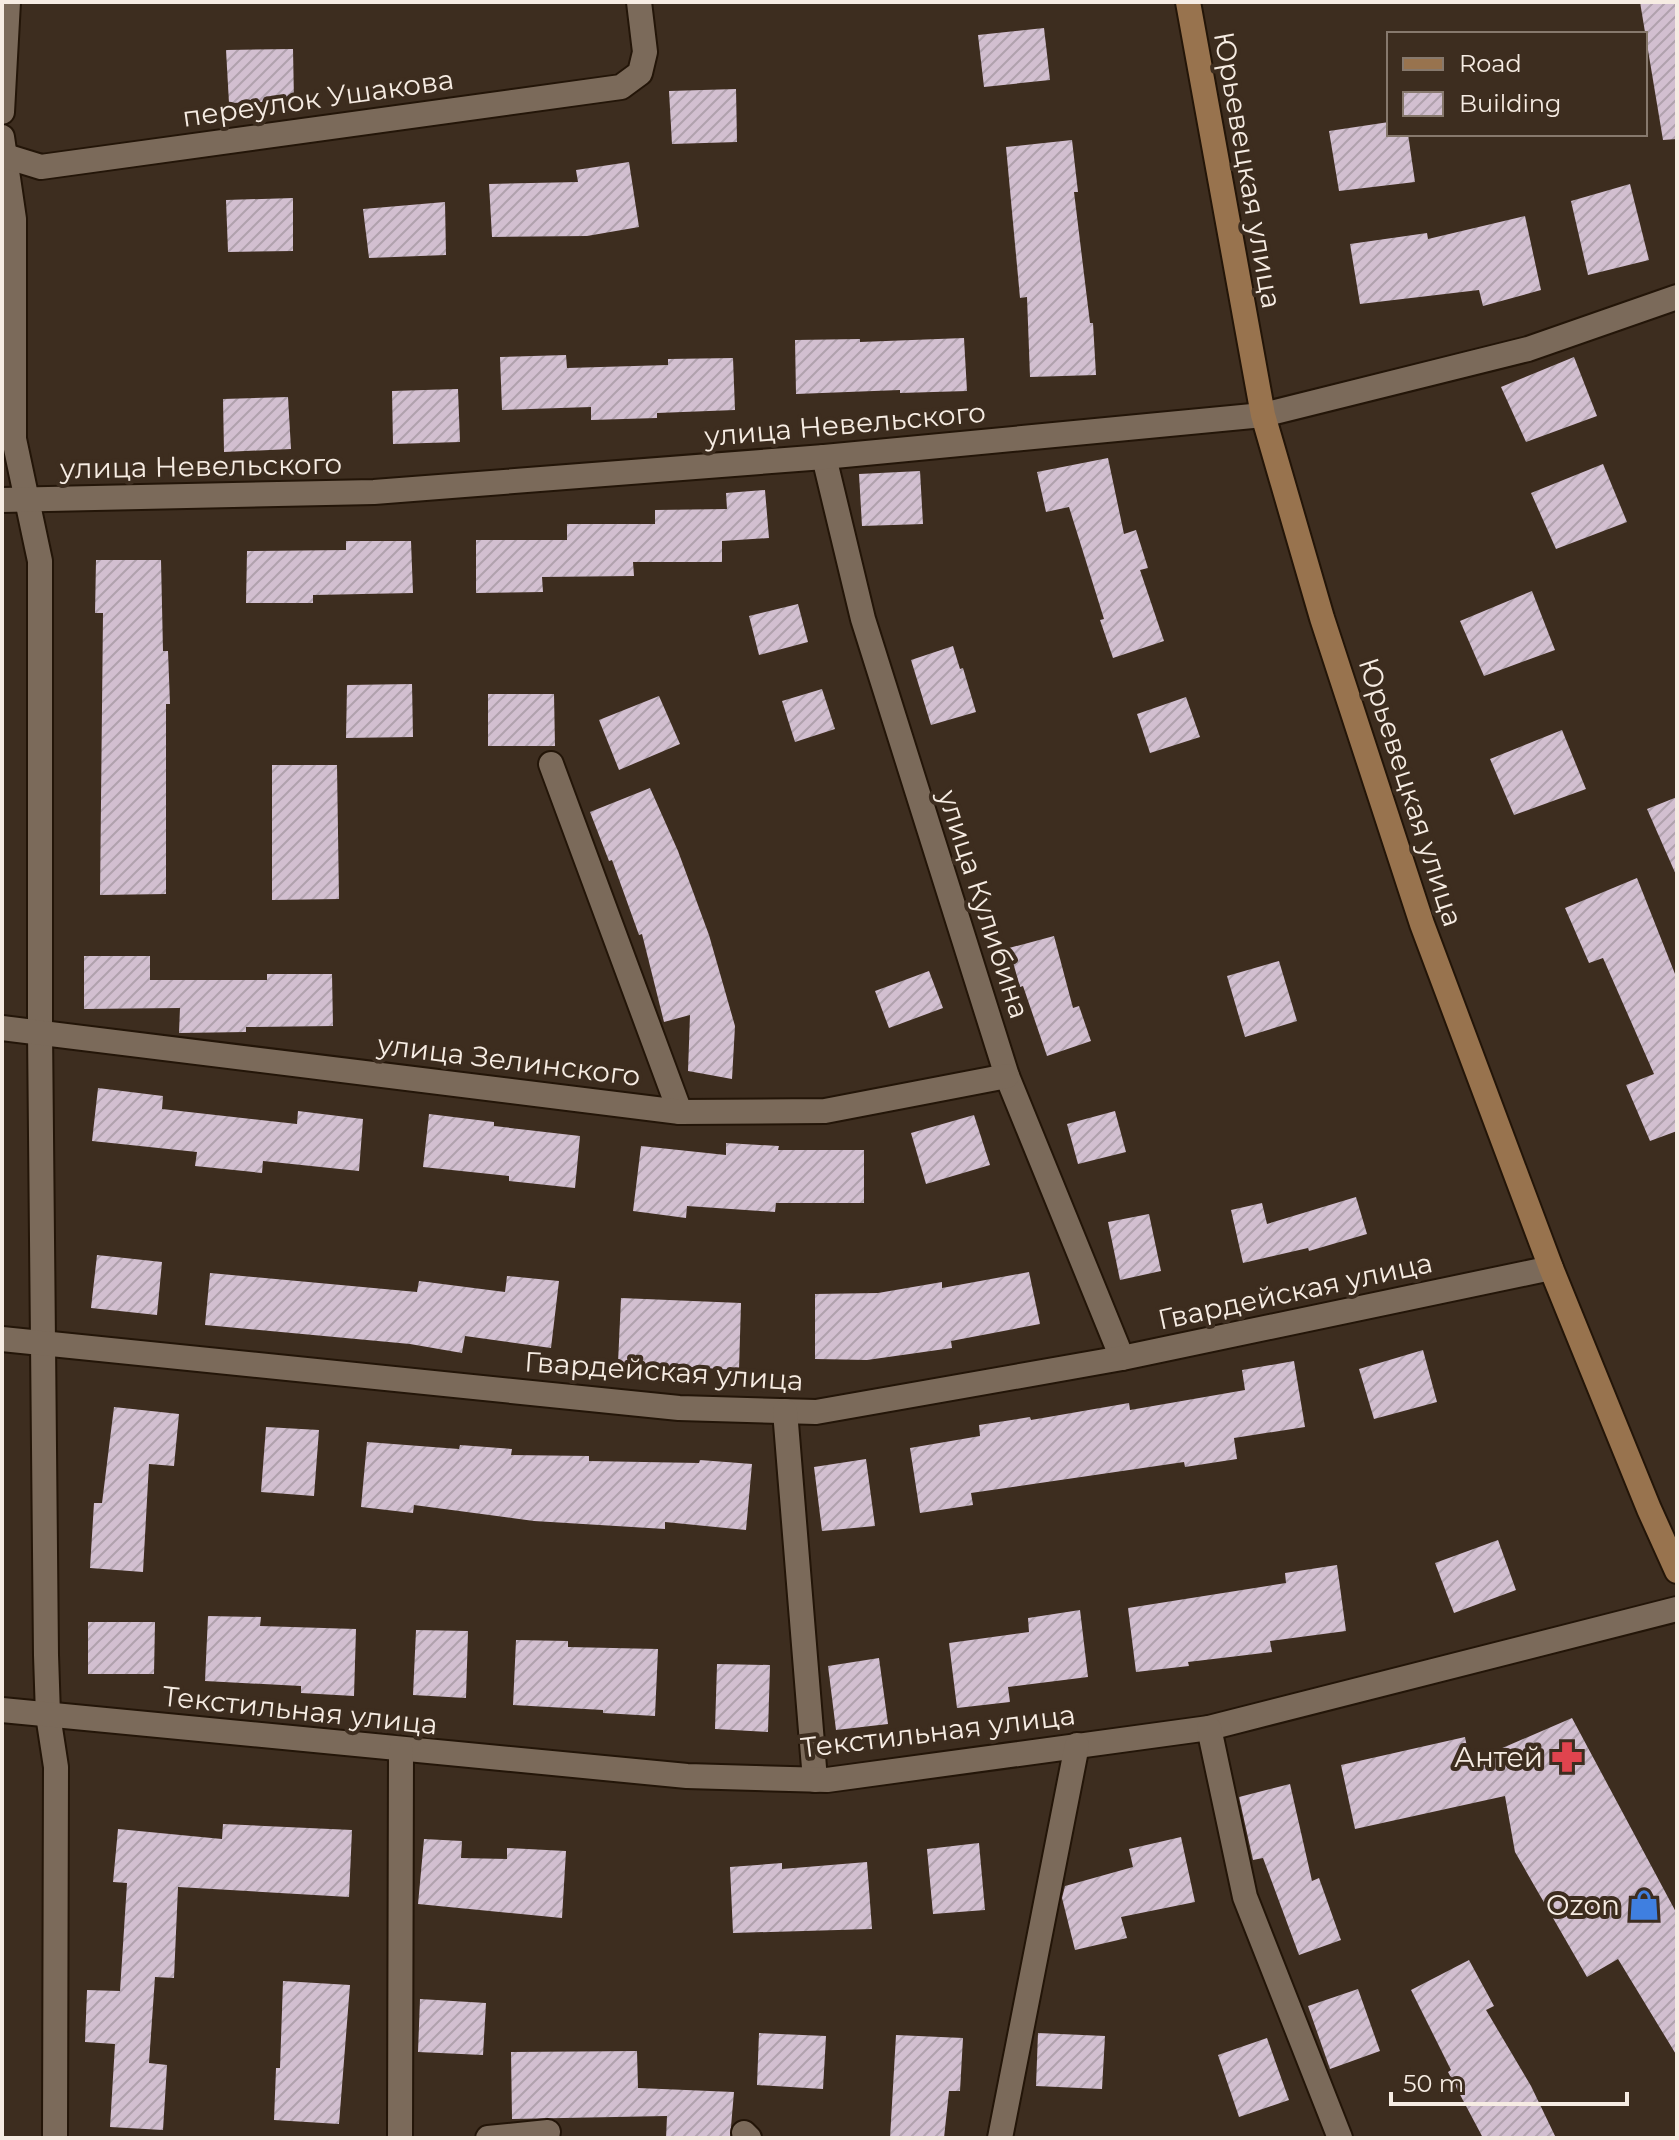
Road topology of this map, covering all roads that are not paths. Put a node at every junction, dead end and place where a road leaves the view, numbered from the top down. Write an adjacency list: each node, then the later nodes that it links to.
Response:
1 (8, 2): 4 (street)
2 (639, 2): 5 (street, переулок Ушакова)
3 (1188, 2): 7 (main road, Юрьевецкая улица)
4 (2, 112)
5 (3, 149): 10 (street)
6 (1677, 297): 7 (street, улица Невельского)
7 (1263, 415): 8 (street, улица Невельского); 16 (main road, Юрьевецкая улица)
8 (824, 457): 10 (street, улица Невельского); 14 (street, улица Кулибина)
9 (2, 500): 10 (street, улица Невельского)
10 (27, 500): 13 (street)
11 (551, 764): 15 (street)
12 (2, 1028): 13 (street, улица Зелинского)
13 (40, 1031): 15 (street, улица Зелинского); 18 (street)
14 (1007, 1076): 15 (street, улица Зелинского); 19 (street, улица Кулибина)
15 (680, 1112)
16 (1551, 1268): 19 (street, Гвардейская улица); 21 (main road, Юрьевецкая улица)
17 (2, 1339): 18 (street, Гвардейская улица)
18 (45, 1343): 20 (street, Гвардейская улица); 24 (street)
19 (1122, 1358): 20 (street, Гвардейская улица)
20 (785, 1411): 28 (street)
21 (1677, 1571)
22 (1677, 1609): 25 (street, Текстильная улица)
23 (2, 1710): 24 (street, Текстильная улица)
24 (48, 1715): 27 (street, Текстильная улица); 30 (street)
25 (1209, 1728): 26 (street, Текстильная улица); 34 (street)
26 (1077, 1745): 28 (street, Текстильная улица); 33 (street)
27 (401, 1751): 28 (street, Текстильная улица); 31 (street)
28 (815, 1780)
29 (548, 2132): 32 (street)
30 (55, 2138)
31 (400, 2138)
32 (488, 2138)
33 (1000, 2138)
34 (1340, 2138)

